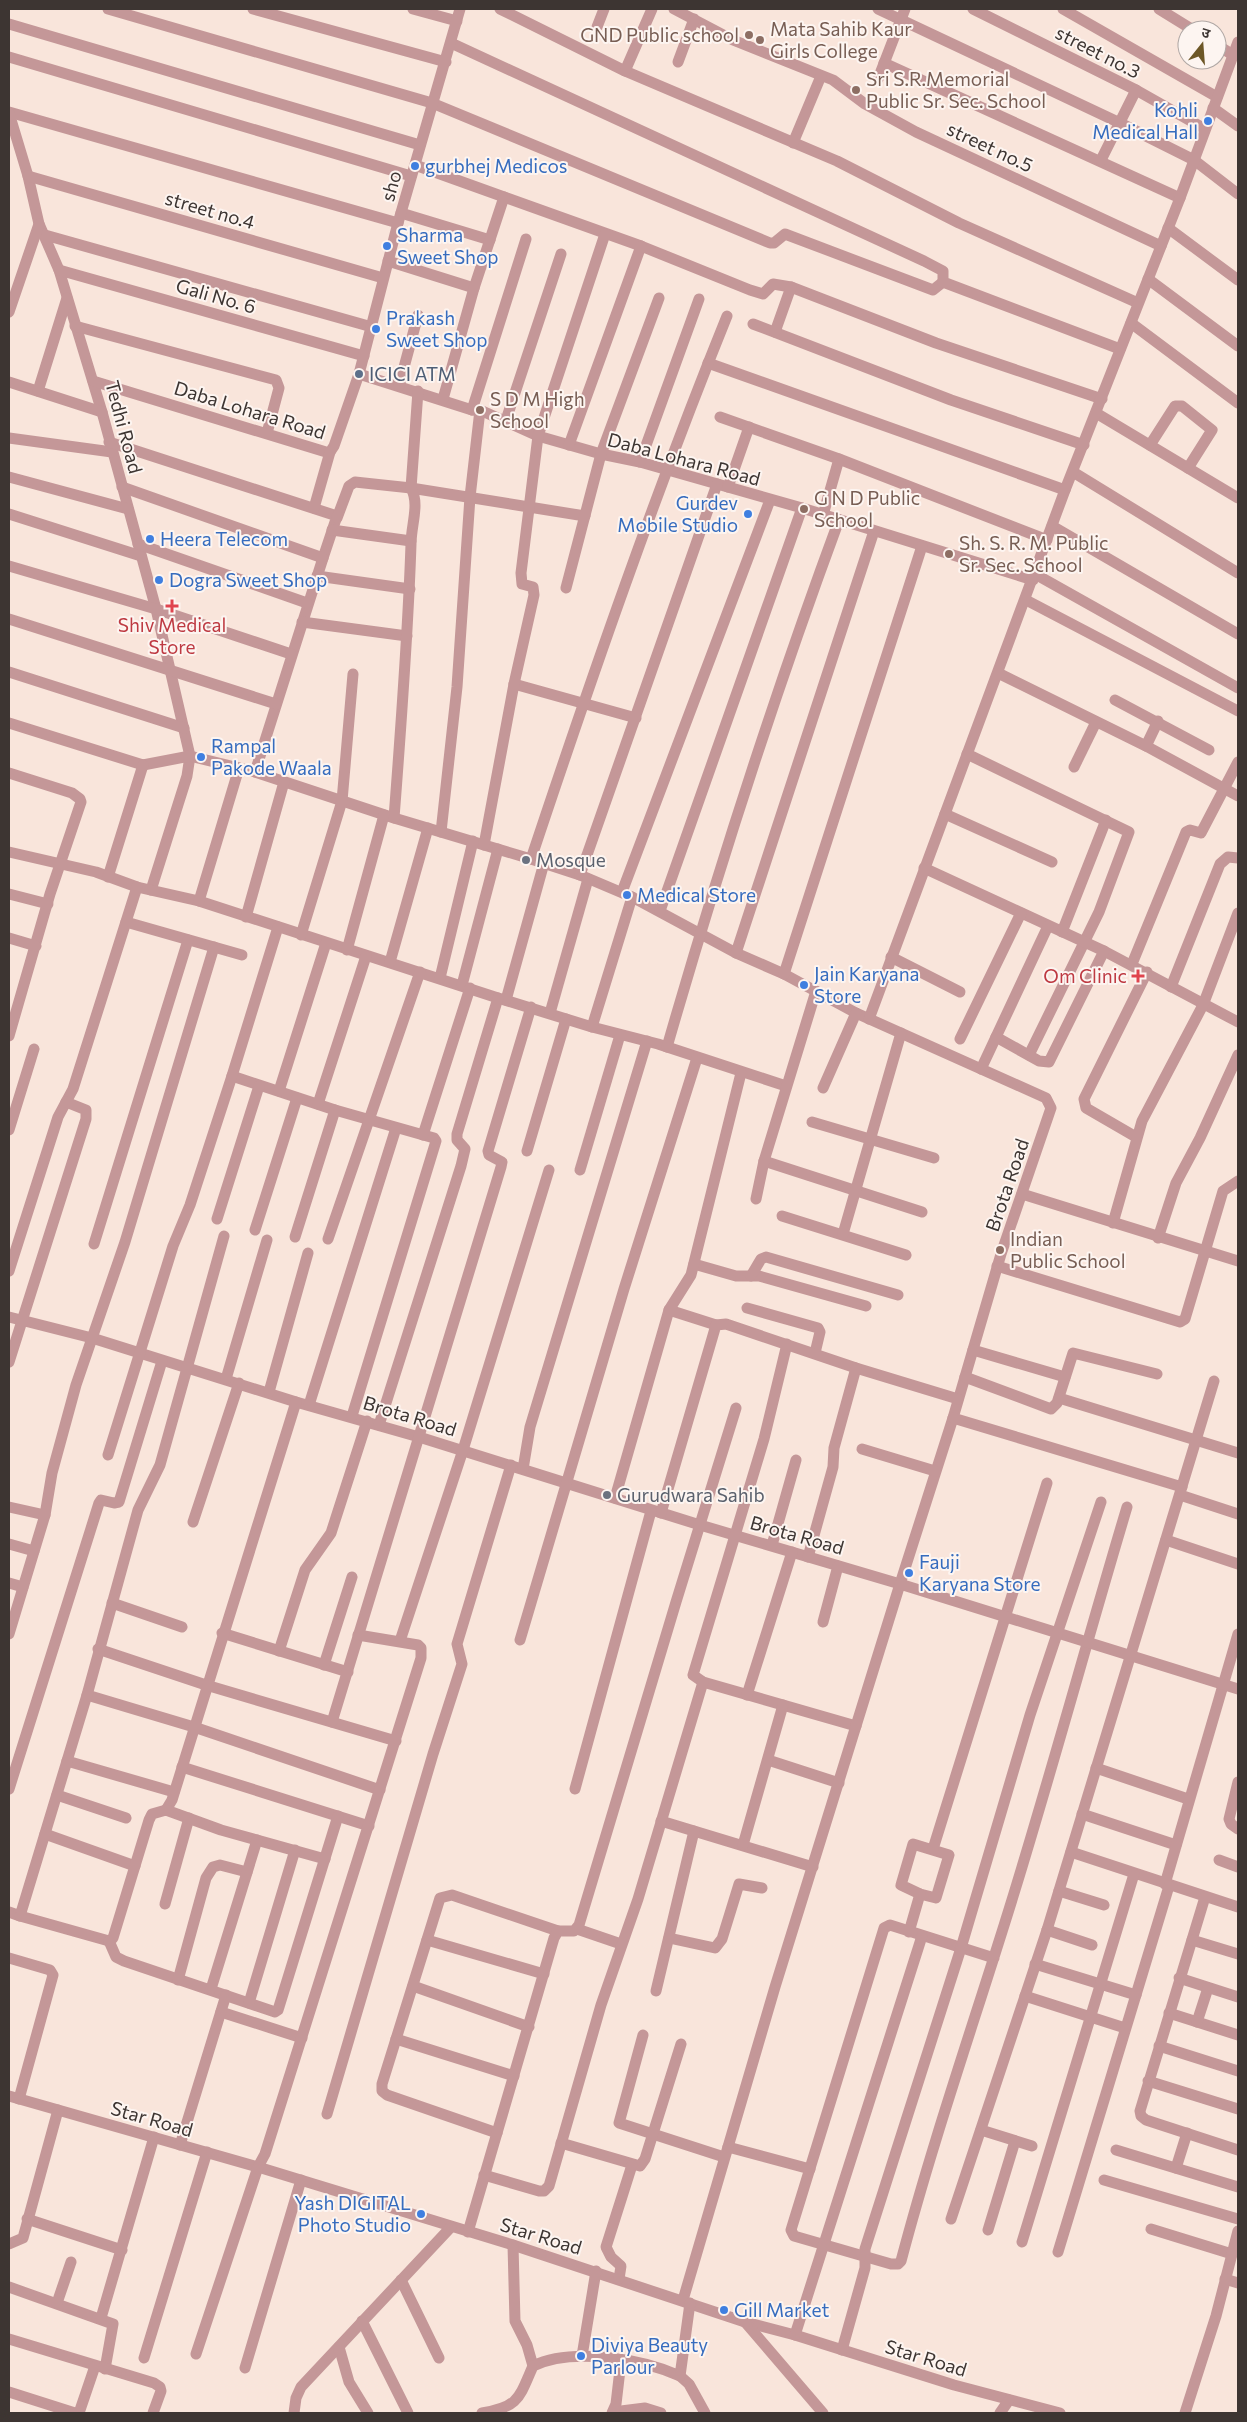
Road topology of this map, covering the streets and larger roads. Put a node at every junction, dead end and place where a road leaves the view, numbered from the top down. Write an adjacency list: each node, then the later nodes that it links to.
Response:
1 (108, 9): 32 (street)
2 (253, 9): 24 (street)
3 (413, 9): 16 (street)
4 (460, 9): 16 (street, sho)
5 (500, 9): 27 (street)
6 (604, 9): 18 (street)
7 (652, 9): 27 (street)
8 (674, 9): 14 (street, street no.5)
9 (878, 9): 13 (street)
10 (973, 9): 30 (street, street no.3)
11 (1063, 9): 31 (street)
12 (1159, 9): 15 (street)
13 (903, 14): 26 (street); 34 (street)
14 (694, 19): 25 (street); 28 (street, street no.5)
15 (1177, 20)
16 (457, 21): 20 (street, sho)
17 (9, 24): 40 (street)
18 (597, 27)
19 (1238, 42): 22 (street)
20 (451, 44): 24 (street, sho); 64 (street)
21 (1227, 51): 22 (street)
22 (1233, 55): 31 (street)
23 (9, 57): 45 (street)
24 (446, 62): 32 (street, sho)
25 (678, 62)
26 (884, 63): 29 (street); 41 (street)
27 (625, 71): 38 (street)
28 (822, 76): 38 (street); 57 (street, street no.5)
29 (878, 79)
30 (1136, 90): 34 (street); 36 (street, street no.3)
31 (1215, 102): 35 (street); 36 (street)
32 (432, 103): 40 (street, sho); 64 (street)
33 (9, 112): 37 (street, Tedhi Road); 49 (street)
34 (1120, 123): 41 (street); 42 (street)
35 (1238, 126)
36 (1205, 128): 42 (street)
37 (14, 133): 39 (street); 44 (street, Tedhi Road)
38 (793, 143): 70 (street)
39 (9, 144)
40 (420, 145): 43 (street, sho)
41 (1101, 160): 48 (street)
42 (1194, 160): 46 (street); 48 (street)
43 (415, 164): 45 (street, sho); 47 (street)
44 (28, 176): 50 (street, Tedhi Road); 61 (street, street no.4)
45 (411, 176): 49 (street, sho)
46 (1238, 194)
47 (504, 197): 52 (street); 55 (street)
48 (1180, 198): 51 (street)
49 (400, 218): 55 (street); 59 (street, sho)
50 (39, 224): 53 (street, Tedhi Road); 71 (street)
51 (1168, 228): 57 (street); 63 (street)
52 (605, 234): 56 (street); 99 (street)
53 (45, 235): 60 (street, Tedhi Road); 77 (street)
54 (526, 239): 92 (street)
55 (490, 240): 66 (street)
56 (641, 246): 65 (street); 101 (street)
57 (1161, 246): 62 (street)
58 (561, 254): 96 (street)
59 (388, 261): 61 (street, sho); 66 (street)
60 (59, 270): 67 (street, Tedhi Road); 81 (street, Gali No. 6)
61 (383, 278): 77 (street, sho)
62 (1148, 279): 70 (street); 79 (street)
63 (1238, 280)
64 (943, 282): 80 (street)
65 (792, 287): 78 (street); 90 (street)
66 (474, 288): 89 (street)
67 (67, 298): 76 (street, Tedhi Road); 87 (street)
68 (659, 298): 106 (street)
69 (699, 299): 108 (street)
70 (1138, 303): 74 (street)
71 (9, 312)
72 (418, 315): 86 (street)
73 (727, 316): 82 (street)
74 (1131, 323): 80 (street); 91 (street)
75 (754, 324): 78 (street)
76 (75, 326): 84 (street, Tedhi Road); 98 (street)
77 (372, 327): 81 (street, sho)
78 (775, 332): 102 (street)
79 (1238, 346)
80 (1120, 348): 90 (street)
81 (364, 356): 83 (street, sho)
82 (708, 362): 110 (street); 116 (street)
83 (359, 374): 86 (street, Daba Lohara Road); 105 (street, Daba Lohara Road)
84 (93, 381): 93 (street, Tedhi Road); 98 (street, Daba Lohara Road)
85 (9, 382): 87 (street)
86 (399, 386): 88 (street, Daba Lohara Road)
87 (38, 391): 93 (street)
88 (418, 392): 89 (street, Daba Lohara Road); 115 (street)
89 (443, 399): 92 (street, Daba Lohara Road)
90 (1102, 399): 94 (street)
91 (1238, 403)
92 (476, 410): 96 (street, Daba Lohara Road); 117 (street)
93 (102, 412): 104 (street, Tedhi Road)
94 (1096, 413): 102 (street); 103 (street)
95 (720, 417): 97 (street)
96 (505, 423): 99 (street, Daba Lohara Road)
97 (749, 428): 107 (street); 113 (street)
98 (267, 433): 105 (street, Daba Lohara Road)
99 (538, 436): 101 (street, Daba Lohara Road); 120 (street)
100 (9, 438): 104 (street)
101 (569, 445): 106 (street, Daba Lohara Road)
102 (1084, 445): 111 (street)
103 (1150, 445): 109 (street); 109 (street)
104 (110, 447): 114 (street, Tedhi Road); 121 (street)
105 (330, 452): 121 (street)
106 (601, 454): 108 (street, Daba Lohara Road); 126 (street)
107 (839, 459): 125 (street); 132 (street)
108 (640, 462): 110 (street, Daba Lohara Road)
109 (1188, 468): 118 (street)
110 (667, 470): 113 (street, Daba Lohara Road); 159 (street)
111 (1073, 472): 116 (street); 139 (street)
112 (9, 477): 123 (street)
113 (722, 486): 119 (street, Daba Lohara Road); 162 (street)
114 (122, 487): 123 (street, Tedhi Road); 137 (street)
115 (411, 488): 117 (street); 127 (street); 133 (street)
116 (1065, 490): 129 (street)
117 (470, 497): 120 (street); 185 (street)
118 (1238, 498)
119 (770, 500): 122 (street, Daba Lohara Road); 201 (street)
120 (529, 506): 126 (street); 156 (street)
121 (314, 508): 127 (street)
122 (802, 508): 125 (street, Daba Lohara Road); 204 (street)
123 (128, 509): 134 (street, Tedhi Road)
124 (9, 514): 136 (street)
125 (822, 515): 128 (street, Daba Lohara Road)
126 (585, 516): 142 (street)
127 (337, 518): 130 (street)
128 (839, 520): 131 (street, Daba Lohara Road); 212 (street)
129 (1052, 526): 132 (street); 149 (street)
130 (332, 530): 133 (street); 137 (street)
131 (874, 531): 135 (street, Daba Lohara Road); 222 (street)
132 (1047, 540): 141 (street)
133 (411, 541): 143 (street)
134 (138, 544): 136 (street, Tedhi Road); 145 (street)
135 (922, 546): 141 (street, Daba Lohara Road); 230 (street)
136 (141, 556): 146 (street, Tedhi Road)
137 (323, 558): 140 (street)
138 (9, 566): 146 (street)
139 (1238, 573)
140 (317, 576): 143 (street); 145 (street)
141 (1034, 577): 144 (street); 157 (street, Daba Lohara Road)
142 (566, 588)
143 (410, 589): 150 (street)
144 (1026, 600): 154 (street); 161 (street)
145 (307, 603): 148 (street)
146 (156, 609): 151 (street); 152 (street, Tedhi Road)
147 (9, 619): 152 (street)
148 (302, 622): 150 (street); 151 (street)
149 (1238, 634)
150 (407, 636): 182 (street)
151 (292, 654): 160 (street)
152 (170, 670): 160 (street); 166 (street, Tedhi Road)
153 (9, 672): 166 (street)
154 (998, 673): 165 (street); 169 (street)
155 (353, 674): 180 (street)
156 (514, 684): 159 (street); 187 (street)
157 (1238, 688)
158 (1115, 700): 163 (street)
159 (583, 703): 162 (street); 190 (street)
160 (276, 704): 175 (street)
161 (1238, 711)
162 (636, 718): 197 (street)
163 (1158, 721): 167 (street); 168 (street)
164 (9, 722): 172 (street)
165 (1096, 722): 167 (street); 173 (street)
166 (184, 728): 170 (street, Tedhi Road)
167 (1146, 746): 178 (street)
168 (1209, 750)
169 (967, 754): 181 (street); 183 (street)
170 (190, 756): 172 (street); 174 (street, Brota Road); 199 (street)
171 (1238, 762): 178 (street)
172 (143, 765): 196 (street)
173 (1074, 767)
174 (239, 768): 175 (street, Brota Road); 202 (street)
175 (255, 772): 177 (street, Brota Road)
176 (9, 773): 194 (street)
177 (284, 782): 180 (street, Brota Road); 207 (street)
178 (1224, 788): 179 (street); 227 (street)
179 (1238, 796)
180 (342, 801): 182 (street, Brota Road); 213 (street)
181 (945, 814): 192 (street); 195 (street)
182 (389, 816): 184 (street, Brota Road); 220 (street)
183 (1106, 820): 211 (street); 216 (street)
184 (428, 828): 185 (street, Brota Road); 226 (street)
185 (441, 832): 186 (street, Brota Road)
186 (473, 841): 187 (street, Brota Road); 231 (street)
187 (484, 844): 188 (street, Brota Road)
188 (498, 849): 190 (street, Brota Road); 232 (street)
189 (9, 852): 194 (street)
190 (532, 858): 193 (street, Brota Road)
191 (1238, 858): 233 (street)
192 (1052, 862)
193 (544, 863): 197 (street, Brota Road); 236 (street)
194 (61, 864): 196 (street); 203 (street)
195 (924, 868): 205 (street); 225 (street)
196 (108, 877): 198 (street)
197 (584, 877): 201 (street, Brota Road); 239 (street)
198 (137, 887): 199 (street); 208 (street)
199 (151, 890): 202 (street)
200 (9, 894): 203 (street)
201 (627, 895): 204 (street, Brota Road); 244 (street)
202 (199, 901): 207 (street)
203 (48, 904): 218 (street)
204 (660, 911): 212 (street, Brota Road)
205 (1020, 913): 209 (street); 249 (street)
206 (1238, 913): 237 (street)
207 (246, 916): 210 (street)
208 (126, 922): 215 (street); 264 (street)
209 (1048, 926): 211 (street); 248 (street)
210 (278, 927): 213 (street); 258 (street)
211 (1062, 932): 216 (street)
212 (700, 934): 222 (street, Brota Road); 251 (street)
213 (301, 935): 217 (street)
214 (9, 938): 218 (street)
215 (188, 940): 219 (street); 294 (street)
216 (1085, 942): 221 (street); 253 (street)
217 (326, 944): 220 (street); 262 (street)
218 (36, 946): 245 (street)
219 (214, 947): 223 (street); 310 (street)
220 (347, 950): 224 (street)
221 (1104, 950): 227 (street); 253 (street)
222 (736, 953): 230 (street, Brota Road)
223 (242, 955)
224 (366, 956): 226 (street); 265 (street)
225 (891, 957): 235 (street); 242 (street)
226 (390, 962): 228 (street)
227 (1132, 964): 229 (street)
228 (420, 972): 231 (street); 267 (street)
229 (1147, 972): 233 (street); 272 (street)
230 (784, 974): 234 (street, Brota Road)
231 (440, 978): 232 (street)
232 (466, 986): 236 (street); 271 (street)
233 (1171, 987): 237 (street)
234 (816, 991): 240 (street, Brota Road); 260 (street)
235 (960, 992)
236 (502, 999): 238 (street); 334 (street)
237 (1202, 1005): 243 (street); 272 (street)
238 (531, 1007): 239 (street); 335 (street)
239 (550, 1013): 241 (street)
240 (856, 1013): 242 (street, Brota Road); 261 (street)
241 (566, 1019): 244 (street); 274 (street)
242 (869, 1019): 246 (street, Brota Road)
243 (1238, 1022)
244 (592, 1027): 247 (street)
245 (10, 1029)
246 (901, 1033): 256 (street, Brota Road); 273 (street)
247 (620, 1035): 250 (street); 278 (street)
248 (996, 1037): 253 (street); 256 (street)
249 (960, 1039)
250 (647, 1041): 251 (street); 343 (street)
251 (667, 1047): 255 (street)
252 (34, 1049): 270 (street)
253 (1029, 1055)
254 (1238, 1055): 291 (street)
255 (697, 1058): 257 (street); 345 (street)
256 (981, 1069): 281 (street, Brota Road)
257 (742, 1073): 260 (street); 299 (street)
258 (232, 1076): 259 (street); 313 (street)
259 (259, 1086): 262 (street); 285 (street)
260 (786, 1086): 276 (street)
261 (823, 1088)
262 (279, 1091): 263 (street)
263 (297, 1098): 265 (street); 287 (street)
264 (66, 1102): 301 (street); 308 (street)
265 (318, 1104): 266 (street)
266 (335, 1110): 267 (street); 290 (street)
267 (369, 1120): 269 (street); 292 (street)
268 (812, 1122): 273 (street)
269 (396, 1128): 271 (street); 329 (street)
270 (9, 1130)
271 (423, 1135): 331 (street)
272 (1136, 1137): 286 (street)
273 (872, 1138): 275 (street); 280 (street)
274 (527, 1151)
275 (934, 1158)
276 (764, 1160): 280 (street); 282 (street)
277 (549, 1170): 338 (street)
278 (580, 1170)
279 (1238, 1181): 295 (street)
280 (857, 1191): 283 (street); 288 (street)
281 (1022, 1194): 286 (street); 300 (street, Brota Road)
282 (756, 1199)
283 (922, 1212)
284 (782, 1216): 288 (street)
285 (217, 1219)
286 (1113, 1223): 291 (street)
287 (255, 1230)
288 (844, 1234): 297 (street)
289 (224, 1236): 318 (street)
290 (295, 1237)
291 (1158, 1238): 295 (street)
292 (328, 1239)
293 (267, 1240): 322 (street)
294 (94, 1244)
295 (1205, 1252): 298 (street); 300 (street)
296 (308, 1254): 325 (street)
297 (906, 1255)
298 (1238, 1261)
299 (694, 1264): 302 (street); 306 (street)
300 (997, 1266): 312 (street, Brota Road)
301 (9, 1271)
302 (751, 1276): 303 (street); 304 (street)
303 (898, 1295)
304 (866, 1306)
305 (747, 1308): 314 (street)
306 (669, 1310): 309 (street); 348 (street)
307 (9, 1317): 308 (street, Brota Road)
308 (22, 1321): 310 (street, Brota Road); 316 (street)
309 (716, 1325): 311 (street); 352 (street)
310 (92, 1338): 313 (street, Brota Road); 354 (street)
311 (787, 1344): 314 (street); 357 (street)
312 (972, 1350): 320 (street, Brota Road); 321 (street)
313 (139, 1352): 315 (street, Brota Road); 340 (street)
314 (815, 1353): 317 (street)
315 (162, 1361): 318 (street, Brota Road); 404 (street)
316 (9, 1362)
317 (856, 1368): 327 (street); 363 (street)
318 (187, 1369): 322 (street, Brota Road); 370 (street)
319 (1157, 1374): 321 (street)
320 (965, 1377): 326 (street); 327 (street, Brota Road)
321 (1065, 1377): 326 (street)
322 (226, 1379): 324 (street, Brota Road)
323 (1214, 1381): 336 (street)
324 (238, 1383): 325 (street, Brota Road); 355 (street)
325 (269, 1392): 328 (street, Brota Road)
326 (1059, 1398): 336 (street)
327 (958, 1399): 332 (street, Brota Road)
328 (296, 1402): 329 (street, Brota Road); 376 (street)
329 (309, 1405): 331 (street, Brota Road)
330 (736, 1408): 356 (street)
331 (352, 1416): 333 (street, Brota Road)
332 (953, 1418): 344 (street, Brota Road); 347 (street)
333 (367, 1421): 334 (street, Brota Road); 383 (street)
334 (379, 1425): 335 (street, Brota Road)
335 (419, 1436): 338 (street, Brota Road); 378 (street)
336 (1196, 1441): 339 (street); 347 (street)
337 (862, 1449): 344 (street)
338 (463, 1450): 342 (street, Brota Road); 380 (street)
339 (1238, 1453)
340 (108, 1455)
341 (796, 1460): 360 (street)
342 (511, 1466): 343 (street, Brota Road); 490 (street)
343 (523, 1469): 345 (street, Brota Road)
344 (935, 1470): 368 (street, Brota Road)
345 (568, 1483): 348 (street, Brota Road); 379 (street)
346 (1047, 1483): 371 (street)
347 (1181, 1491): 353 (street); 358 (street)
348 (616, 1498): 352 (street, Brota Road)
349 (1101, 1502): 375 (street)
350 (9, 1507): 354 (street)
351 (1127, 1507): 381 (street)
352 (656, 1512): 356 (street, Brota Road); 405 (street)
353 (1238, 1514)
354 (44, 1515): 361 (street)
355 (193, 1522)
356 (700, 1525): 357 (street, Brota Road); 443 (street)
357 (736, 1536): 360 (street, Brota Road); 387 (street)
358 (1166, 1540): 364 (street); 384 (street)
359 (9, 1544): 361 (street)
360 (772, 1545): 362 (street, Brota Road)
361 (34, 1551): 369 (street)
362 (792, 1552): 363 (street, Brota Road); 392 (street)
363 (808, 1557): 365 (street, Brota Road)
364 (1238, 1564)
365 (838, 1566): 368 (street, Brota Road); 372 (street)
366 (352, 1577): 385 (street)
367 (9, 1583): 369 (street)
368 (900, 1584): 371 (street); 395 (street)
369 (23, 1587): 373 (street)
370 (112, 1603): 374 (street); 382 (street)
371 (1006, 1616): 375 (street); 423 (street)
372 (823, 1622)
373 (10, 1627)
374 (182, 1627)
375 (1058, 1631): 381 (street); 454 (street)
376 (222, 1633): 383 (street); 389 (street)
377 (1238, 1634): 388 (street)
378 (358, 1636): 380 (street); 386 (street)
379 (520, 1640)
380 (400, 1641): 397 (street)
381 (1087, 1641): 384 (street); 457 (street)
382 (98, 1649): 389 (street); 391 (street)
383 (280, 1651): 385 (street)
384 (1132, 1654): 388 (street); 401 (street)
385 (324, 1665): 386 (street)
386 (348, 1672): 394 (street)
387 (703, 1682): 392 (street); 415 (street)
388 (1222, 1684): 390 (street); 409 (street)
389 (206, 1685): 394 (street); 396 (street)
390 (1238, 1689)
391 (87, 1695): 396 (street); 399 (street)
392 (748, 1695): 393 (street)
393 (784, 1705): 395 (street); 398 (street)
394 (332, 1722): 397 (street)
395 (856, 1726): 402 (street)
396 (194, 1727): 400 (street); 406 (street)
397 (396, 1741): 406 (street)
398 (768, 1760): 402 (street); 421 (street)
399 (67, 1761): 407 (street); 408 (street)
400 (182, 1767): 407 (street); 412 (street)
401 (1096, 1768): 409 (street); 411 (street)
402 (839, 1782): 429 (street)
403 (1238, 1782): 417 (street)
404 (9, 1789)
405 (575, 1789)
406 (380, 1790): 416 (street)
407 (174, 1792): 410 (street)
408 (57, 1794): 413 (street); 419 (street)
409 (1188, 1799): 422 (street)
410 (166, 1810): 414 (street); 428 (street)
411 (1082, 1814): 422 (street); 425 (street)
412 (338, 1816): 416 (street); 426 (street)
413 (126, 1818)
414 (189, 1818): 420 (street); 438 (street)
415 (661, 1822): 418 (street); 452 (street)
416 (369, 1826): 480 (street)
417 (1238, 1829)
418 (694, 1831): 421 (street); 448 (street)
419 (45, 1834): 428 (street); 442 (street)
420 (257, 1840): 424 (street); 431 (street)
421 (743, 1845): 429 (street)
422 (1176, 1845): 433 (street)
423 (934, 1849): 436 (street); 436 (street)
424 (295, 1850): 426 (street); 471 (street)
425 (1071, 1852): 432 (street); 435 (street)
426 (325, 1859): 471 (street)
427 (1219, 1860): 430 (street)
428 (135, 1866): 451 (street)
429 (813, 1866): 503 (street)
430 (1238, 1867)
431 (247, 1872): 461 (street); 465 (street)
432 (1134, 1874): 433 (street); 462 (street)
433 (1167, 1885): 437 (street); 468 (street)
434 (762, 1888): 448 (street)
435 (1059, 1891): 439 (street); 444 (street)
436 (920, 1894): 446 (street)
437 (1205, 1897): 440 (street); 450 (street)
438 (166, 1904)
439 (1104, 1905)
440 (1238, 1907)
441 (9, 1912): 442 (street)
442 (20, 1916): 451 (street)
443 (577, 1929): 445 (street); 452 (street)
444 (1047, 1930): 453 (street); 458 (street)
445 (558, 1931): 449 (street); 459 (street)
446 (909, 1932): 447 (street); 507 (street)
447 (922, 1936): 454 (street); 523 (street)
448 (669, 1938): 466 (street)
449 (427, 1940): 459 (street); 463 (street)
450 (1192, 1940): 455 (street); 460 (street)
451 (109, 1941): 461 (street)
452 (621, 1944): 497 (street)
453 (1092, 1945)
454 (961, 1948): 457 (street); 527 (street)
455 (1238, 1954)
456 (9, 1958): 487 (street)
457 (994, 1958): 527 (street)
458 (1036, 1964): 462 (street); 469 (street)
459 (544, 1974): 476 (street)
460 (1179, 1978): 464 (street); 473 (street)
461 (178, 1980): 465 (street)
462 (1101, 1984): 468 (street); 474 (street)
463 (413, 1986): 476 (street); 481 (street)
464 (1208, 1988): 470 (street); 475 (street)
465 (211, 1989): 467 (street)
466 (656, 1991)
467 (226, 1995): 471 (street); 472 (street)
468 (1136, 1995): 477 (street)
469 (1025, 1996): 474 (street); 491 (street)
470 (1238, 1997)
471 (249, 2003)
472 (221, 2012): 480 (street); 498 (street)
473 (1169, 2013): 475 (street); 483 (street)
474 (1091, 2017): 477 (street); 520 (street)
475 (1197, 2022): 479 (street)
476 (529, 2027): 485 (street)
477 (1125, 2028): 525 (street)
478 (643, 2035): 494 (street)
479 (1238, 2035)
480 (302, 2038): 505 (street)
481 (396, 2039): 485 (street); 492 (street)
482 (681, 2044): 494 (street)
483 (1159, 2046): 484 (street); 486 (street)
484 (1238, 2071)
485 (514, 2076): 492 (street)
486 (1148, 2081): 489 (street); 493 (street)
487 (14, 2097): 488 (street, Star Road)
488 (58, 2110): 495 (street, Star Road); 513 (street)
489 (1238, 2110)
490 (327, 2114)
491 (980, 2130): 496 (street); 514 (street)
492 (497, 2132): 508 (street)
493 (1187, 2133): 501 (street); 506 (street)
494 (653, 2135): 503 (street); 504 (street)
495 (154, 2138): 498 (street, Star Road); 524 (street)
496 (1015, 2140): 499 (street); 517 (street)
497 (561, 2144): 504 (street); 508 (street)
498 (180, 2145): 502 (street, Star Road)
499 (1032, 2146)
500 (1116, 2150): 506 (street)
501 (1238, 2150)
502 (207, 2152): 505 (street, Star Road); 546 (street)
503 (726, 2152): 507 (street); 535 (street)
504 (632, 2165): 530 (street)
505 (258, 2167): 509 (street, Star Road); 544 (street)
506 (1176, 2168): 511 (street)
507 (810, 2169): 523 (street)
508 (484, 2175): 519 (street)
509 (301, 2180): 515 (street, Star Road); 551 (street)
510 (1104, 2180): 512 (street)
511 (1238, 2187)
512 (1238, 2218)
513 (27, 2219): 521 (street); 524 (street)
514 (952, 2219)
515 (451, 2227): 519 (street, Star Road); 532 (street)
516 (1151, 2228): 526 (street)
517 (988, 2230)
518 (1238, 2231): 526 (street)
519 (468, 2232): 522 (street, Star Road)
520 (1022, 2242)
521 (9, 2244)
522 (513, 2245): 529 (street, Star Road); 549 (street)
523 (824, 2245): 527 (street); 540 (street)
524 (122, 2250): 537 (street)
525 (1058, 2252)
526 (1232, 2254): 531 (street)
527 (866, 2258): 543 (street)
528 (71, 2262): 536 (street)
529 (596, 2272): 530 (street, Star Road); 545 (street)
530 (618, 2279): 535 (street, Star Road)
531 (1226, 2279): 533 (street); 567 (street)
532 (401, 2280): 538 (street); 547 (street)
533 (1238, 2283)
534 (9, 2287): 536 (street)
535 (686, 2302): 539 (street, Star Road); 552 (street)
536 (57, 2303): 537 (street)
537 (101, 2318): 550 (street)
538 (362, 2321): 542 (street); 559 (street)
539 (745, 2322): 540 (street, Star Road); 564 (street)
540 (795, 2335): 543 (street, Star Road)
541 (9, 2339): 550 (street)
542 (339, 2346): 557 (street); 558 (street)
543 (842, 2350): 554 (street, Star Road)
544 (196, 2354)
545 (582, 2356): 548 (street); 549 (street)
546 (144, 2358)
547 (439, 2358)
548 (621, 2361): 552 (street); 561 (street)
549 (533, 2366): 560 (street)
550 (100, 2367): 555 (street); 556 (street)
551 (245, 2368)
552 (680, 2376): 563 (street)
553 (9, 2392): 555 (street)
554 (1009, 2400): 565 (street); 566 (street, Star Road)
555 (77, 2413)
556 (153, 2413)
557 (294, 2413)
558 (368, 2413)
559 (408, 2413)
560 (482, 2413)
561 (612, 2413): 562 (street)
562 (661, 2413)
563 (705, 2413)
564 (823, 2413)
565 (1000, 2413)
566 (1060, 2413)
567 (1185, 2413)

